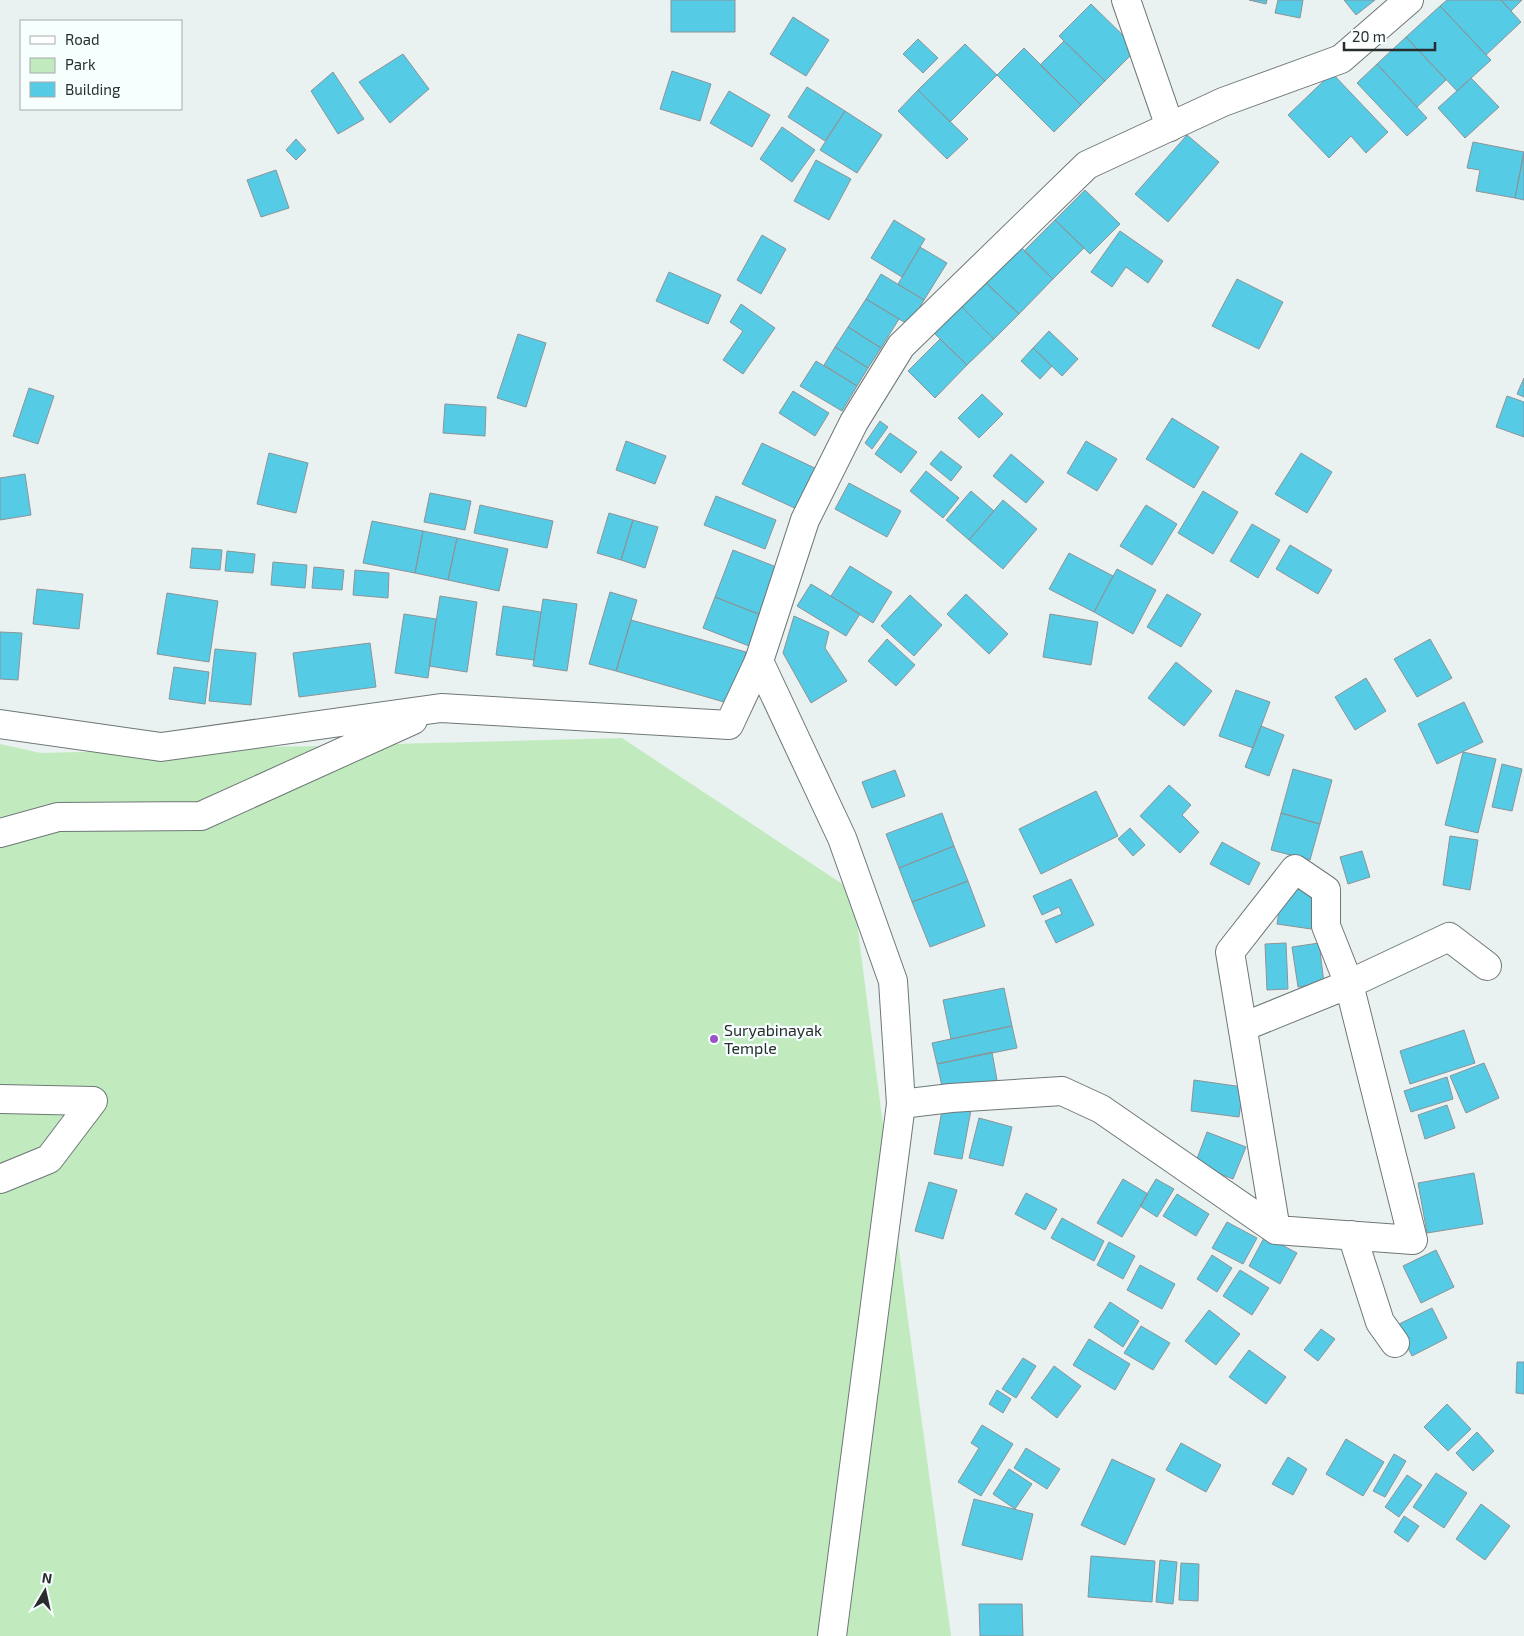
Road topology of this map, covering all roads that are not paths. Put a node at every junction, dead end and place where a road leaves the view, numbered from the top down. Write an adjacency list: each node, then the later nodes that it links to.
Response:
1 (1126, 0): 3 (street)
2 (1410, 0): 3 (street)
3 (1170, 127): 4 (street)
4 (759, 661): 5 (street); 12 (street)
5 (441, 708): 6 (street); 7 (street)
6 (0, 724)
7 (0, 833)
8 (1487, 966): 9 (street)
9 (1349, 984): 10 (street); 10 (street); 15 (street)
10 (1243, 1027): 14 (street)
11 (0, 1099): 13 (street)
12 (901, 1104): 14 (street); 17 (street)
13 (0, 1179)
14 (1276, 1230): 15 (street)
15 (1352, 1235): 16 (street)
16 (1395, 1343)
17 (832, 1636)

